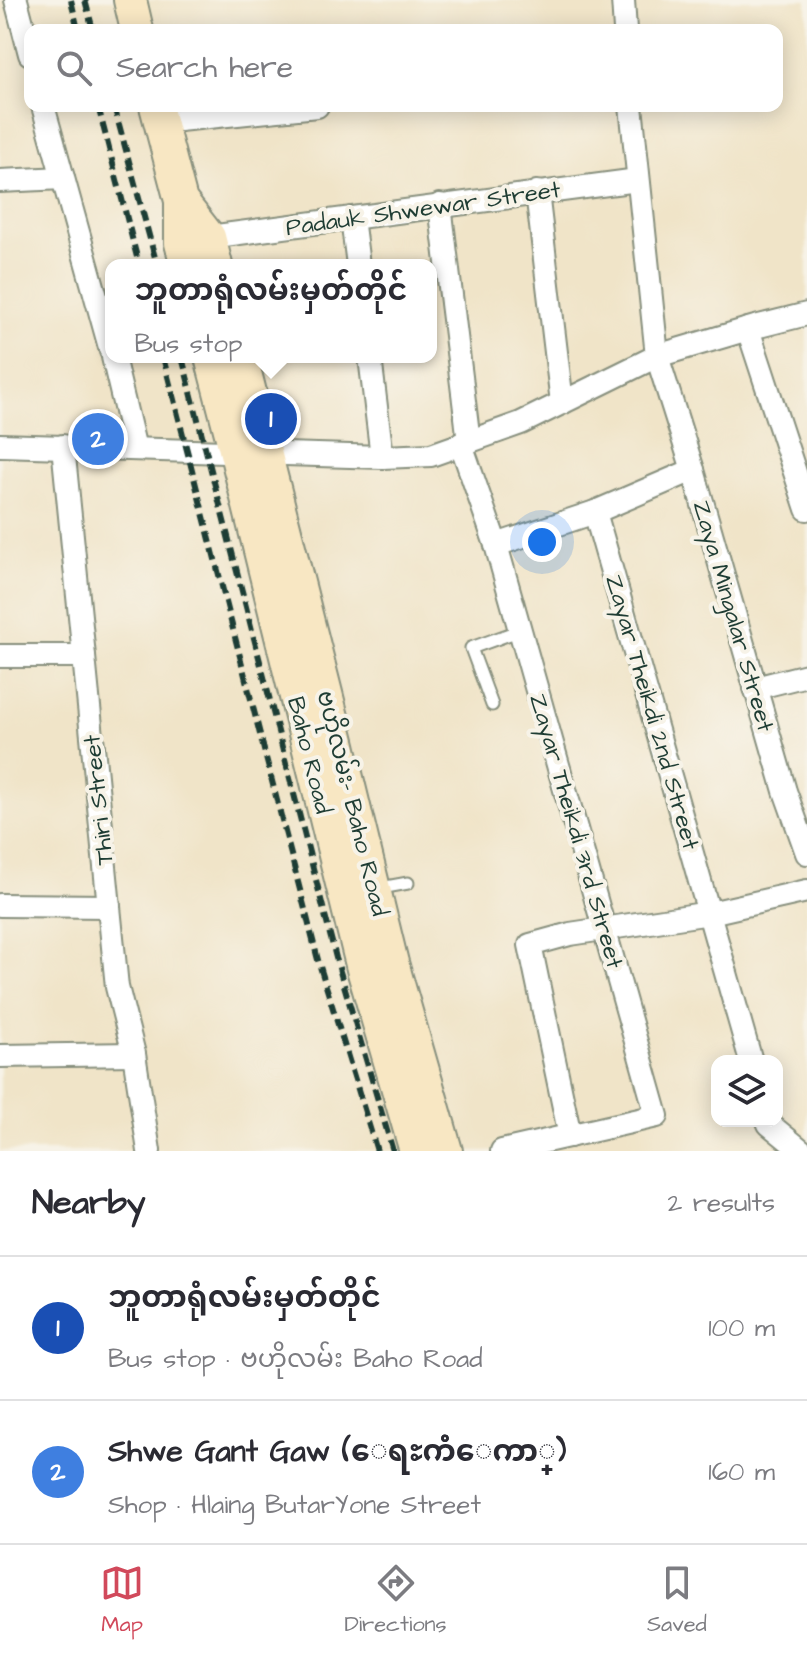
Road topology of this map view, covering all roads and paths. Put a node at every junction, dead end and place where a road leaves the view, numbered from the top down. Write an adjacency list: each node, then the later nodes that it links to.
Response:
1 (16, 0): 6 (street)
2 (130, 0): 4 (main road)
3 (623, 0): 5 (street)
4 (136, 24)
5 (625, 24)
6 (24, 31)
7 (45, 112): 11 (street)
8 (198, 112): 10 (street)
9 (632, 112): 12 (street, Zaya Mingalar Street)
10 (158, 114): 15 (main road)
11 (63, 178): 13 (street); 22 (street)
12 (638, 180): 14 (street, Padauk Shwewar Street); 24 (street, Zaya Mingalar Street)
13 (0, 181)
14 (537, 192): 16 (street, Padauk Shwewar Street); 29 (street)
15 (181, 201): 18 (main road); 19 (main road)
16 (440, 205): 17 (street, Padauk Shwewar Street); 30 (street, Zayar Theikdi 3rd Street)
17 (352, 218): 18 (street, Padauk Shwewar Street); 20 (street)
18 (212, 251)
19 (185, 259)
20 (357, 259)
21 (807, 314): 23 (street)
22 (105, 329)
23 (748, 329): 24 (street); 37 (street)
24 (657, 356): 29 (street); 36 (street, Zaya Mingalar Street)
25 (114, 363): 33 (street)
26 (214, 363): 34 (main road, Baho Road)
27 (242, 363): 34 (main road)
28 (371, 363): 35 (street)
29 (562, 403): 30 (street)
30 (465, 443): 35 (street); 39 (street, Zayar Theikdi 3rd Street)
31 (0, 445): 32 (street)
32 (63, 446): 33 (street); 42 (street, Thiri Street)
33 (135, 449): 34 (street)
34 (251, 453): 35 (street); 50 (main road, ဗဟိုလမ်း- Baho Road); 62 (main road, Baho Road)
35 (382, 457)
36 (693, 470): 38 (street); 44 (street, Zaya Mingalar Street)
37 (807, 509)
38 (595, 512): 39 (street); 54 (street, Zayar Theikdi 2nd Street)
39 (496, 545): 40 (street, Zayar Theikdi 3rd Street)
40 (521, 630): 45 (lane); 55 (street, Zayar Theikdi 3rd Street)
41 (0, 656): 42 (street)
42 (84, 656): 53 (street, Thiri Street)
43 (807, 675): 44 (street)
44 (755, 688): 47 (street, Zaya Mingalar Street)
45 (492, 705)
46 (807, 785): 47 (street)
47 (785, 791): 48 (street, Zaya Mingalar Street)
48 (807, 853)
49 (408, 883): 50 (lane)
50 (375, 889): 63 (main road, ဗဟိုလမ်း- Baho Road)
51 (807, 891): 54 (street)
52 (0, 905): 53 (street)
53 (109, 906): 56 (street, Thiri Street)
54 (710, 913): 55 (street); 57 (street, Zayar Theikdi 2nd Street)
55 (605, 928): 60 (street); 60 (street, Zayar Theikdi 3rd Street)
56 (134, 1054): 58 (street); 61 (street, Thiri Street)
57 (749, 1055)
58 (0, 1056)
59 (773, 1127): 65 (street)
60 (570, 1136): 64 (street)
61 (149, 1151)
62 (416, 1151)
63 (446, 1151)
64 (502, 1151)
65 (802, 1151)

